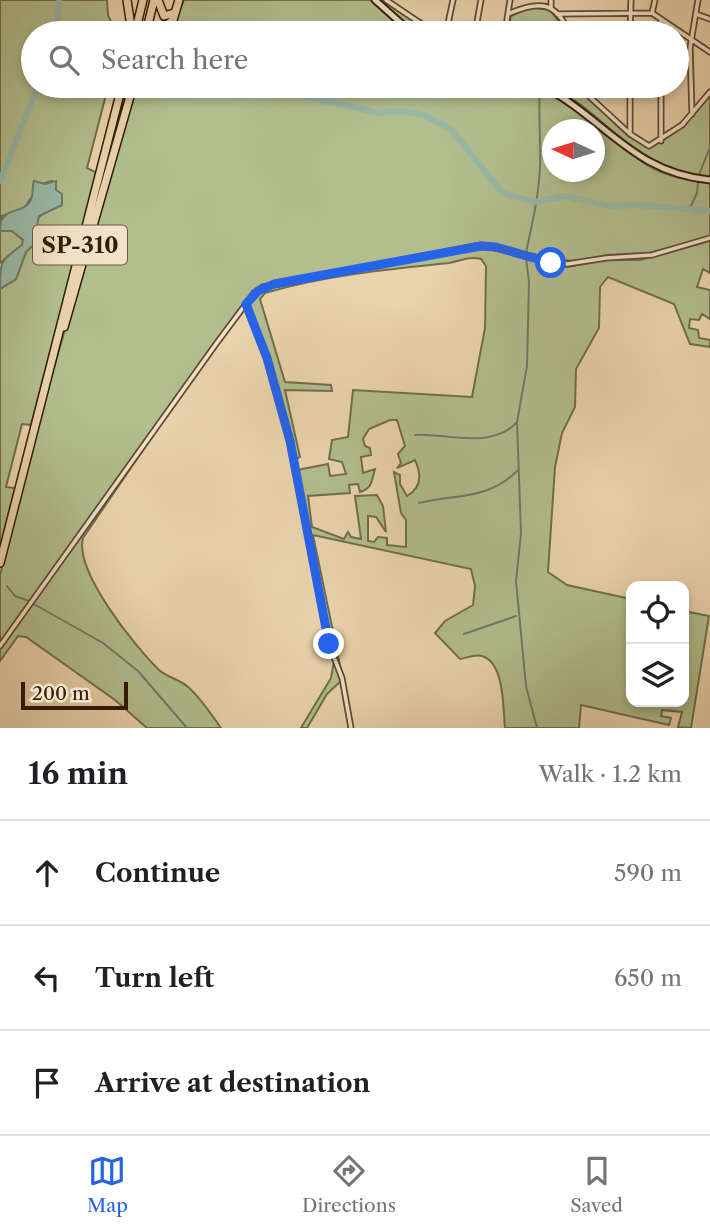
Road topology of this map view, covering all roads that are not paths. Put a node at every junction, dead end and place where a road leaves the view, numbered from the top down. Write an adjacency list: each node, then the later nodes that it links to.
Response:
1 (128, 0): 2 (main road); 23 (main road)
2 (142, 0): 24 (main road)
3 (156, 0): 15 (main road); 25 (main road)
4 (179, 0): 15 (main road)
5 (375, 0): 27 (main road)
6 (386, 0): 28 (street)
7 (453, 0): 29 (street)
8 (481, 0): 30 (street)
9 (510, 0): 19 (street)
10 (551, 0): 14 (street)
11 (631, 0): 17 (street)
12 (655, 0): 18 (street)
13 (698, 0): 20 (street)
14 (551, 8): 16 (street); 19 (street)
15 (175, 13): 26 (main road)
16 (558, 13): 17 (street); 32 (street)
17 (631, 13): 18 (street); 33 (street)
18 (652, 13): 21 (street)
19 (508, 14): 31 (street)
20 (696, 14): 22 (street); 36 (street)
21 (661, 19): 34 (street)
22 (710, 19)
23 (132, 21)
24 (137, 21)
25 (150, 21)
26 (171, 21)
27 (399, 21)
28 (417, 21)
29 (449, 21)
30 (477, 21)
31 (507, 21)
32 (562, 21)
33 (631, 21)
34 (664, 21)
35 (689, 36): 36 (street)
36 (692, 38): 37 (street); 45 (street)
37 (710, 52)
38 (710, 92): 45 (street)
39 (118, 98): 51 (main road, SP-310)
40 (130, 98): 51 (main road, SP-310)
41 (564, 98): 48 (main road)
42 (591, 98): 46 (street)
43 (630, 98): 46 (street)
44 (661, 98): 47 (street)
45 (692, 114): 47 (street)
46 (630, 134): 47 (street)
47 (661, 141)
48 (710, 180)
49 (710, 238): 50 (street)
50 (246, 304): 53 (street); 54 (street)
51 (42, 400): 52 (main road, SP-310)
52 (0, 563)
53 (0, 646)
54 (351, 728)

